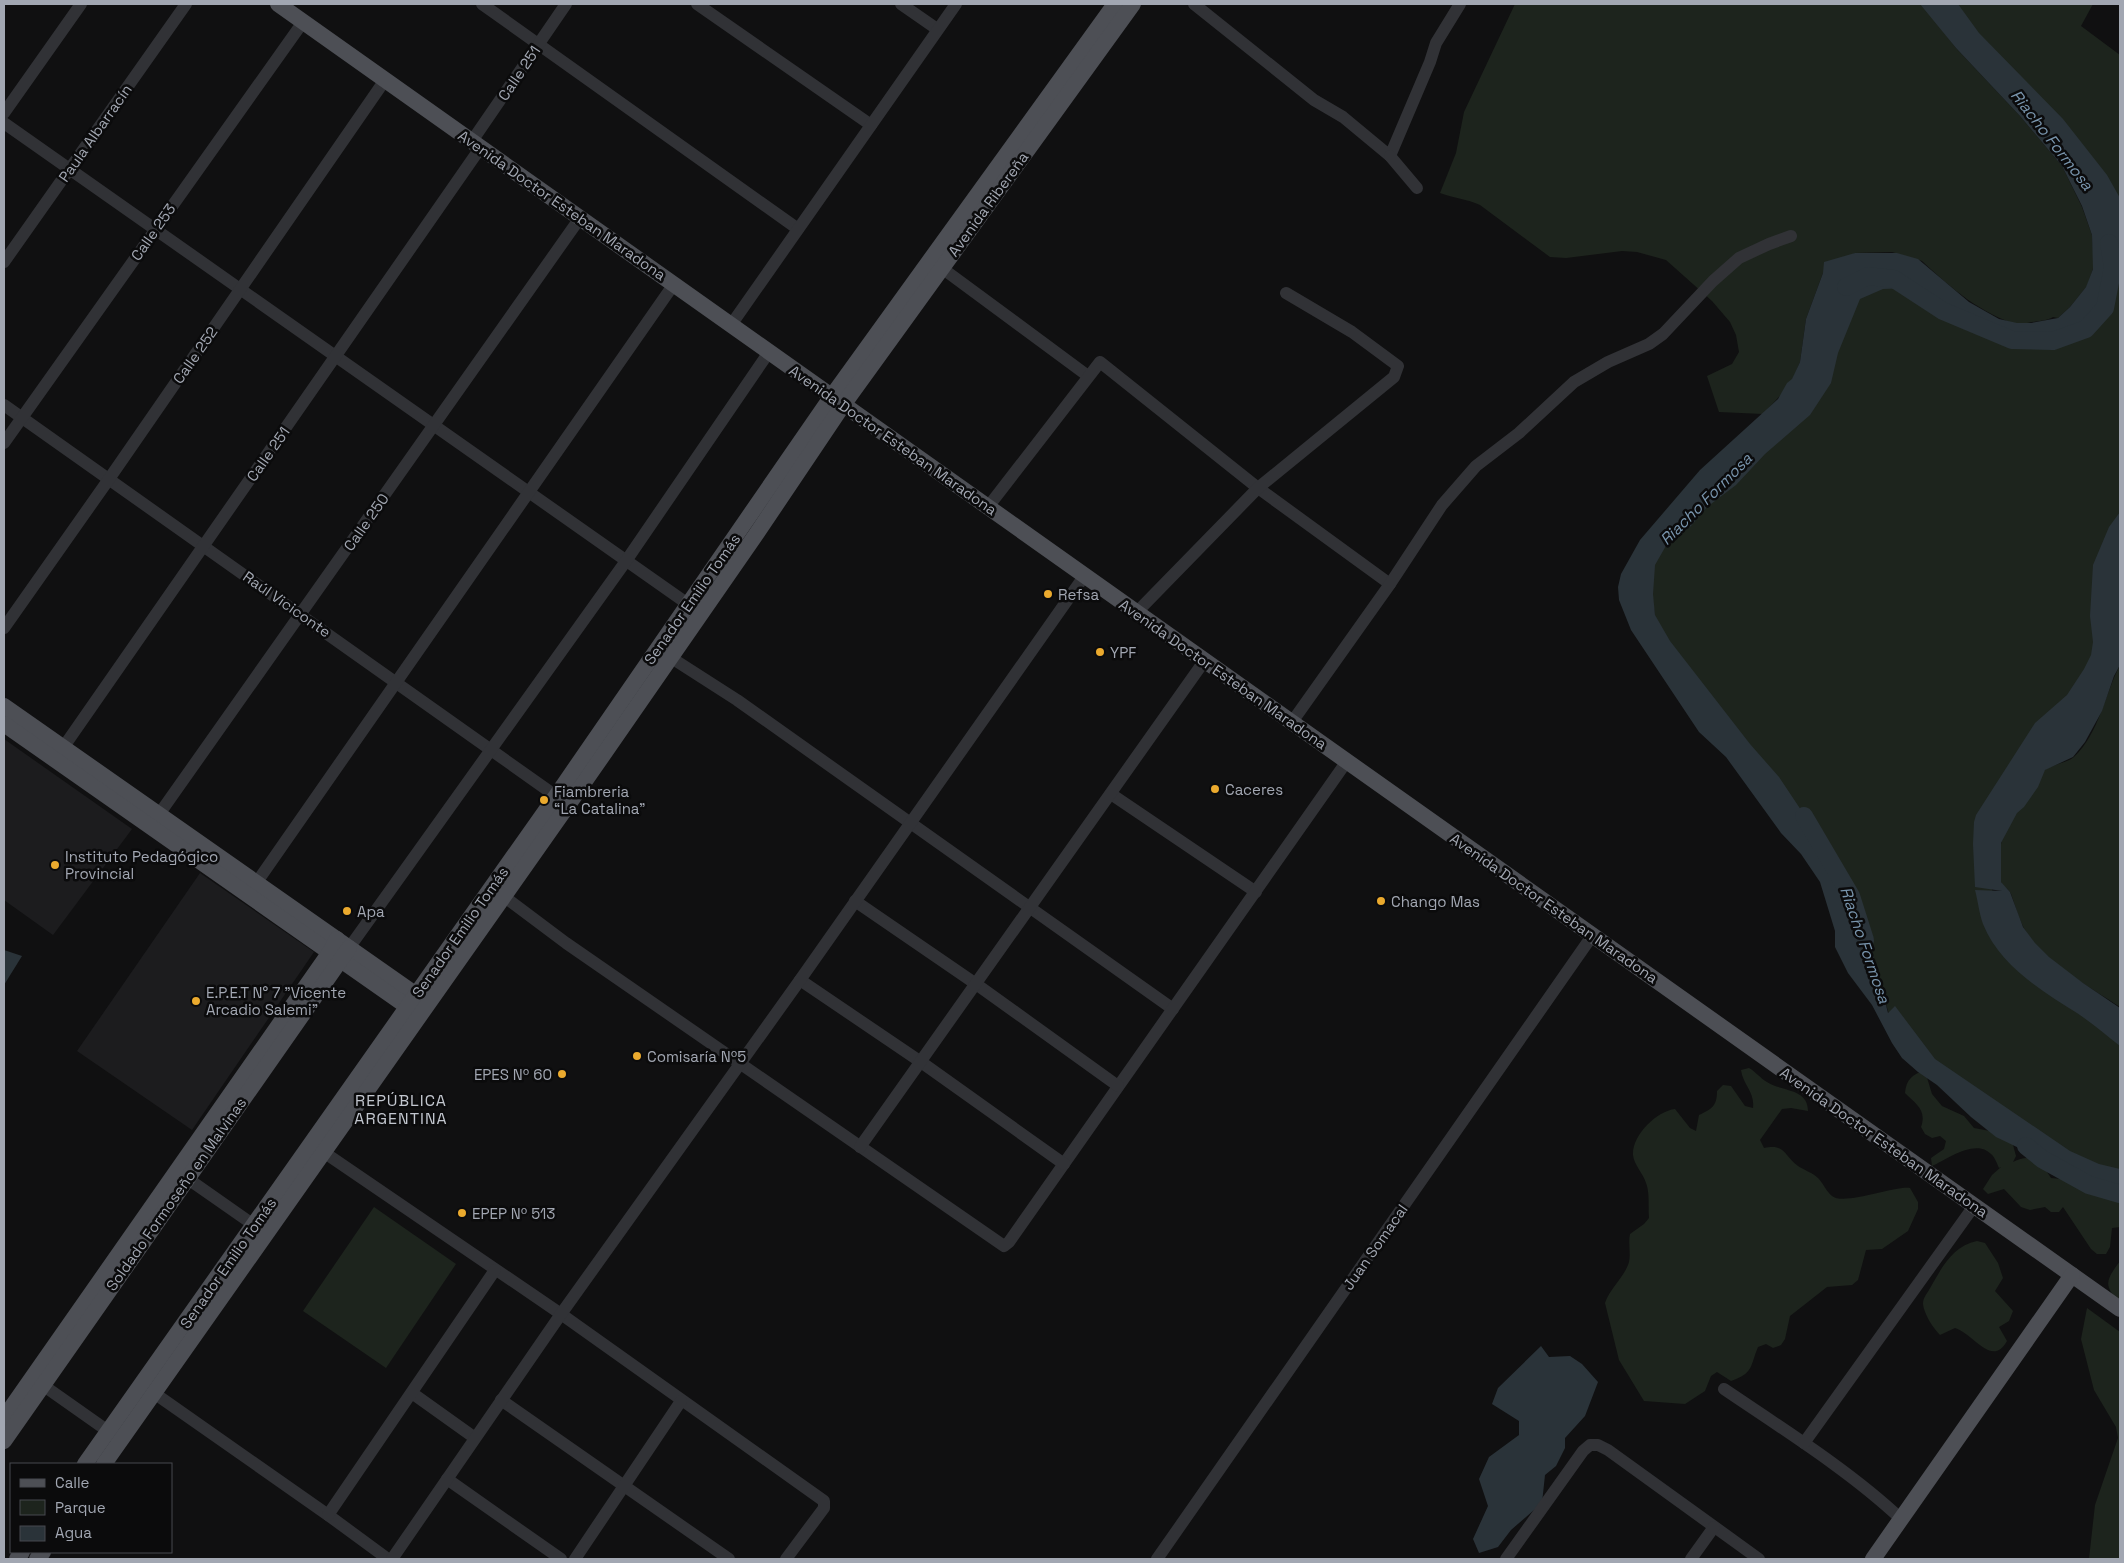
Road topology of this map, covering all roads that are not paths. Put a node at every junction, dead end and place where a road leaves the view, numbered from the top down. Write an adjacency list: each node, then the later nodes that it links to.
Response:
1 (81, 4): 16 (street)
2 (186, 4): 21 (street, Paula Albarracín)
3 (278, 4): 12 (main road, Avenida Doctor Esteban Maradona)
4 (482, 4): 14 (street)
5 (566, 4): 14 (street, Calle 251)
6 (697, 4): 18 (street)
7 (901, 4): 13 (street)
8 (956, 4): 13 (street)
9 (1194, 4): 20 (street)
10 (1460, 4): 20 (street)
11 (1117, 7): 28 (main road, Avenida Ribereña)
12 (303, 22): 15 (main road, Avenida Doctor Esteban Maradona); 25 (street, Calle 253)
13 (937, 30): 18 (street)
14 (539, 44): 19 (street, Calle 251); 24 (street)
15 (385, 80): 19 (main road, Avenida Doctor Esteban Maradona); 30 (street, Calle 252)
16 (4, 113)
17 (4, 123): 21 (street)
18 (871, 125): 24 (street)
19 (476, 144): 23 (main road, Avenida Doctor Esteban Maradona); 34 (street, Calle 251)
20 (1390, 156): 22 (street)
21 (70, 169): 25 (street); 27 (street, Paula Albarracín)
22 (1417, 188)
23 (580, 218): 29 (main road, Avenida Doctor Esteban Maradona); 39 (street, Calle 250)
24 (798, 229): 32 (street)
25 (155, 230): 30 (street); 38 (street, Calle 253)
26 (1791, 236): 48 (street)
27 (4, 262)
28 (936, 263): 35 (street); 36 (main road, Avenida Ribereña)
29 (674, 284): 32 (main road, Avenida Doctor Esteban Maradona); 43 (street)
30 (240, 290): 34 (street); 41 (street, Calle 252)
31 (1286, 293): 42 (street)
32 (731, 325): 33 (main road, Avenida Doctor Esteban Maradona)
33 (769, 352): 36 (main road, Avenida Doctor Esteban Maradona); 46 (street)
34 (335, 356): 39 (street); 45 (street, Calle 251)
35 (1088, 376): 42 (street); 44 (street)
36 (837, 400): 44 (main road, Avenida Doctor Esteban Maradona); 49 (main road, Senador Emilio Tomás)
37 (4, 405): 38 (street, Raúl Viciconte)
38 (22, 418): 40 (street, Calle 253); 41 (street, Raúl Viciconte)
39 (434, 426): 43 (street); 51 (street, Calle 250)
40 (4, 443)
41 (110, 479): 45 (street, Raúl Viciconte); 52 (street, Calle 252)
42 (1258, 488): 48 (street); 50 (street)
43 (528, 492): 46 (street); 55 (street)
44 (988, 507): 47 (main road, Avenida Doctor Esteban Maradona)
45 (204, 546): 51 (street, Raúl Viciconte); 60 (street, Calle 251)
46 (626, 561): 49 (street); 59 (street)
47 (1085, 576): 50 (main road, Avenida Doctor Esteban Maradona); 65 (street)
48 (1390, 584): 57 (street)
49 (695, 609): 53 (main road, Senador Emilio Tomás); 63 (main road, Senador Emilio Tomás)
50 (1136, 613): 54 (main road, Avenida Doctor Esteban Maradona)
51 (301, 614): 55 (street, Raúl Viciconte); 64 (street, Calle 250)
52 (4, 628)
53 (670, 657): 63 (main road, Senador Emilio Tomás); 65 (street)
54 (1205, 660): 57 (main road, Avenida Doctor Esteban Maradona); 62 (street)
55 (396, 681): 59 (street, Raúl Viciconte); 66 (street)
56 (4, 706): 60 (main road)
57 (1292, 722): 61 (main road, Avenida Doctor Esteban Maradona)
58 (4, 724): 60 (main road)
59 (492, 749): 63 (street, Raúl Viciconte); 72 (street)
60 (59, 754): 64 (main road)
61 (1347, 762): 68 (street); 71 (main road, Avenida Doctor Esteban Maradona)
62 (1111, 794): 68 (street); 70 (street)
63 (562, 801): 67 (main road, Senador Emilio Tomás)
64 (155, 820): 66 (main road)
65 (910, 824): 69 (street); 70 (street)
66 (252, 889): 72 (main road)
67 (498, 892): 75 (main road, Senador Emilio Tomás); 77 (street)
68 (1256, 892): 76 (street)
69 (855, 901): 73 (street); 74 (street)
70 (1031, 909): 74 (street); 76 (street)
71 (1592, 936): 84 (main road, Avenida Doctor Esteban Maradona); 108 (street, Juan Somacal)
72 (339, 949): 75 (main road); 83 (main road, Soldado Formoseño en Malvinas)
73 (800, 980): 77 (street); 78 (street)
74 (976, 984): 78 (street); 79 (street)
75 (418, 1006): 81 (main road, Senador Emilio Tomás); 85 (main road, Senador Emilio Tomás)
76 (1173, 1009): 79 (street)
77 (740, 1062): 80 (street); 89 (street)
78 (921, 1062): 80 (street); 82 (street)
79 (1118, 1086): 82 (street)
80 (860, 1147): 82 (street)
81 (325, 1153): 85 (main road, Senador Emilio Tomás); 86 (street)
82 (1064, 1164)
83 (182, 1174): 85 (street); 90 (main road, Soldado Formoseño en Malvinas)
84 (1974, 1206): 87 (main road, Avenida Doctor Esteban Maradona); 100 (street)
85 (261, 1230): 93 (main road, Senador Emilio Tomás); 97 (main road, Senador Emilio Tomás)
86 (495, 1270): 89 (street); 92 (street)
87 (2072, 1275): 88 (main road, Avenida Doctor Esteban Maradona); 106 (main road)
88 (2120, 1309)
89 (561, 1314): 94 (street); 95 (street)
90 (38, 1381): 96 (main road, Soldado Formoseño en Malvinas); 97 (street); 99 (main road, Soldado Formoseño en Malvinas)
91 (1724, 1390): 100 (street)
92 (412, 1393): 98 (street); 105 (street)
93 (154, 1394): 97 (main road, Senador Emilio Tomás); 105 (street)
94 (501, 1400): 98 (street); 104 (street)
95 (681, 1400): 104 (street); 114 (street)
96 (4, 1418)
97 (115, 1436): 101 (main road, Senador Emilio Tomás); 102 (main road, Senador Emilio Tomás)
98 (475, 1438): 103 (street)
99 (4, 1441)
100 (1804, 1443): 106 (street)
101 (86, 1463)
102 (104, 1463)
103 (447, 1479): 110 (street); 111 (street)
104 (625, 1486): 112 (street); 113 (street)
105 (328, 1514): 109 (street)
106 (1901, 1519): 118 (main road)
107 (1714, 1527): 115 (street); 116 (street); 117 (street)
108 (1164, 1557)
109 (388, 1559)
110 (392, 1559)
111 (561, 1559)
112 (575, 1559)
113 (729, 1559)
114 (786, 1559)
115 (1506, 1559)
116 (1691, 1559)
117 (1759, 1559)
118 (1873, 1559)

